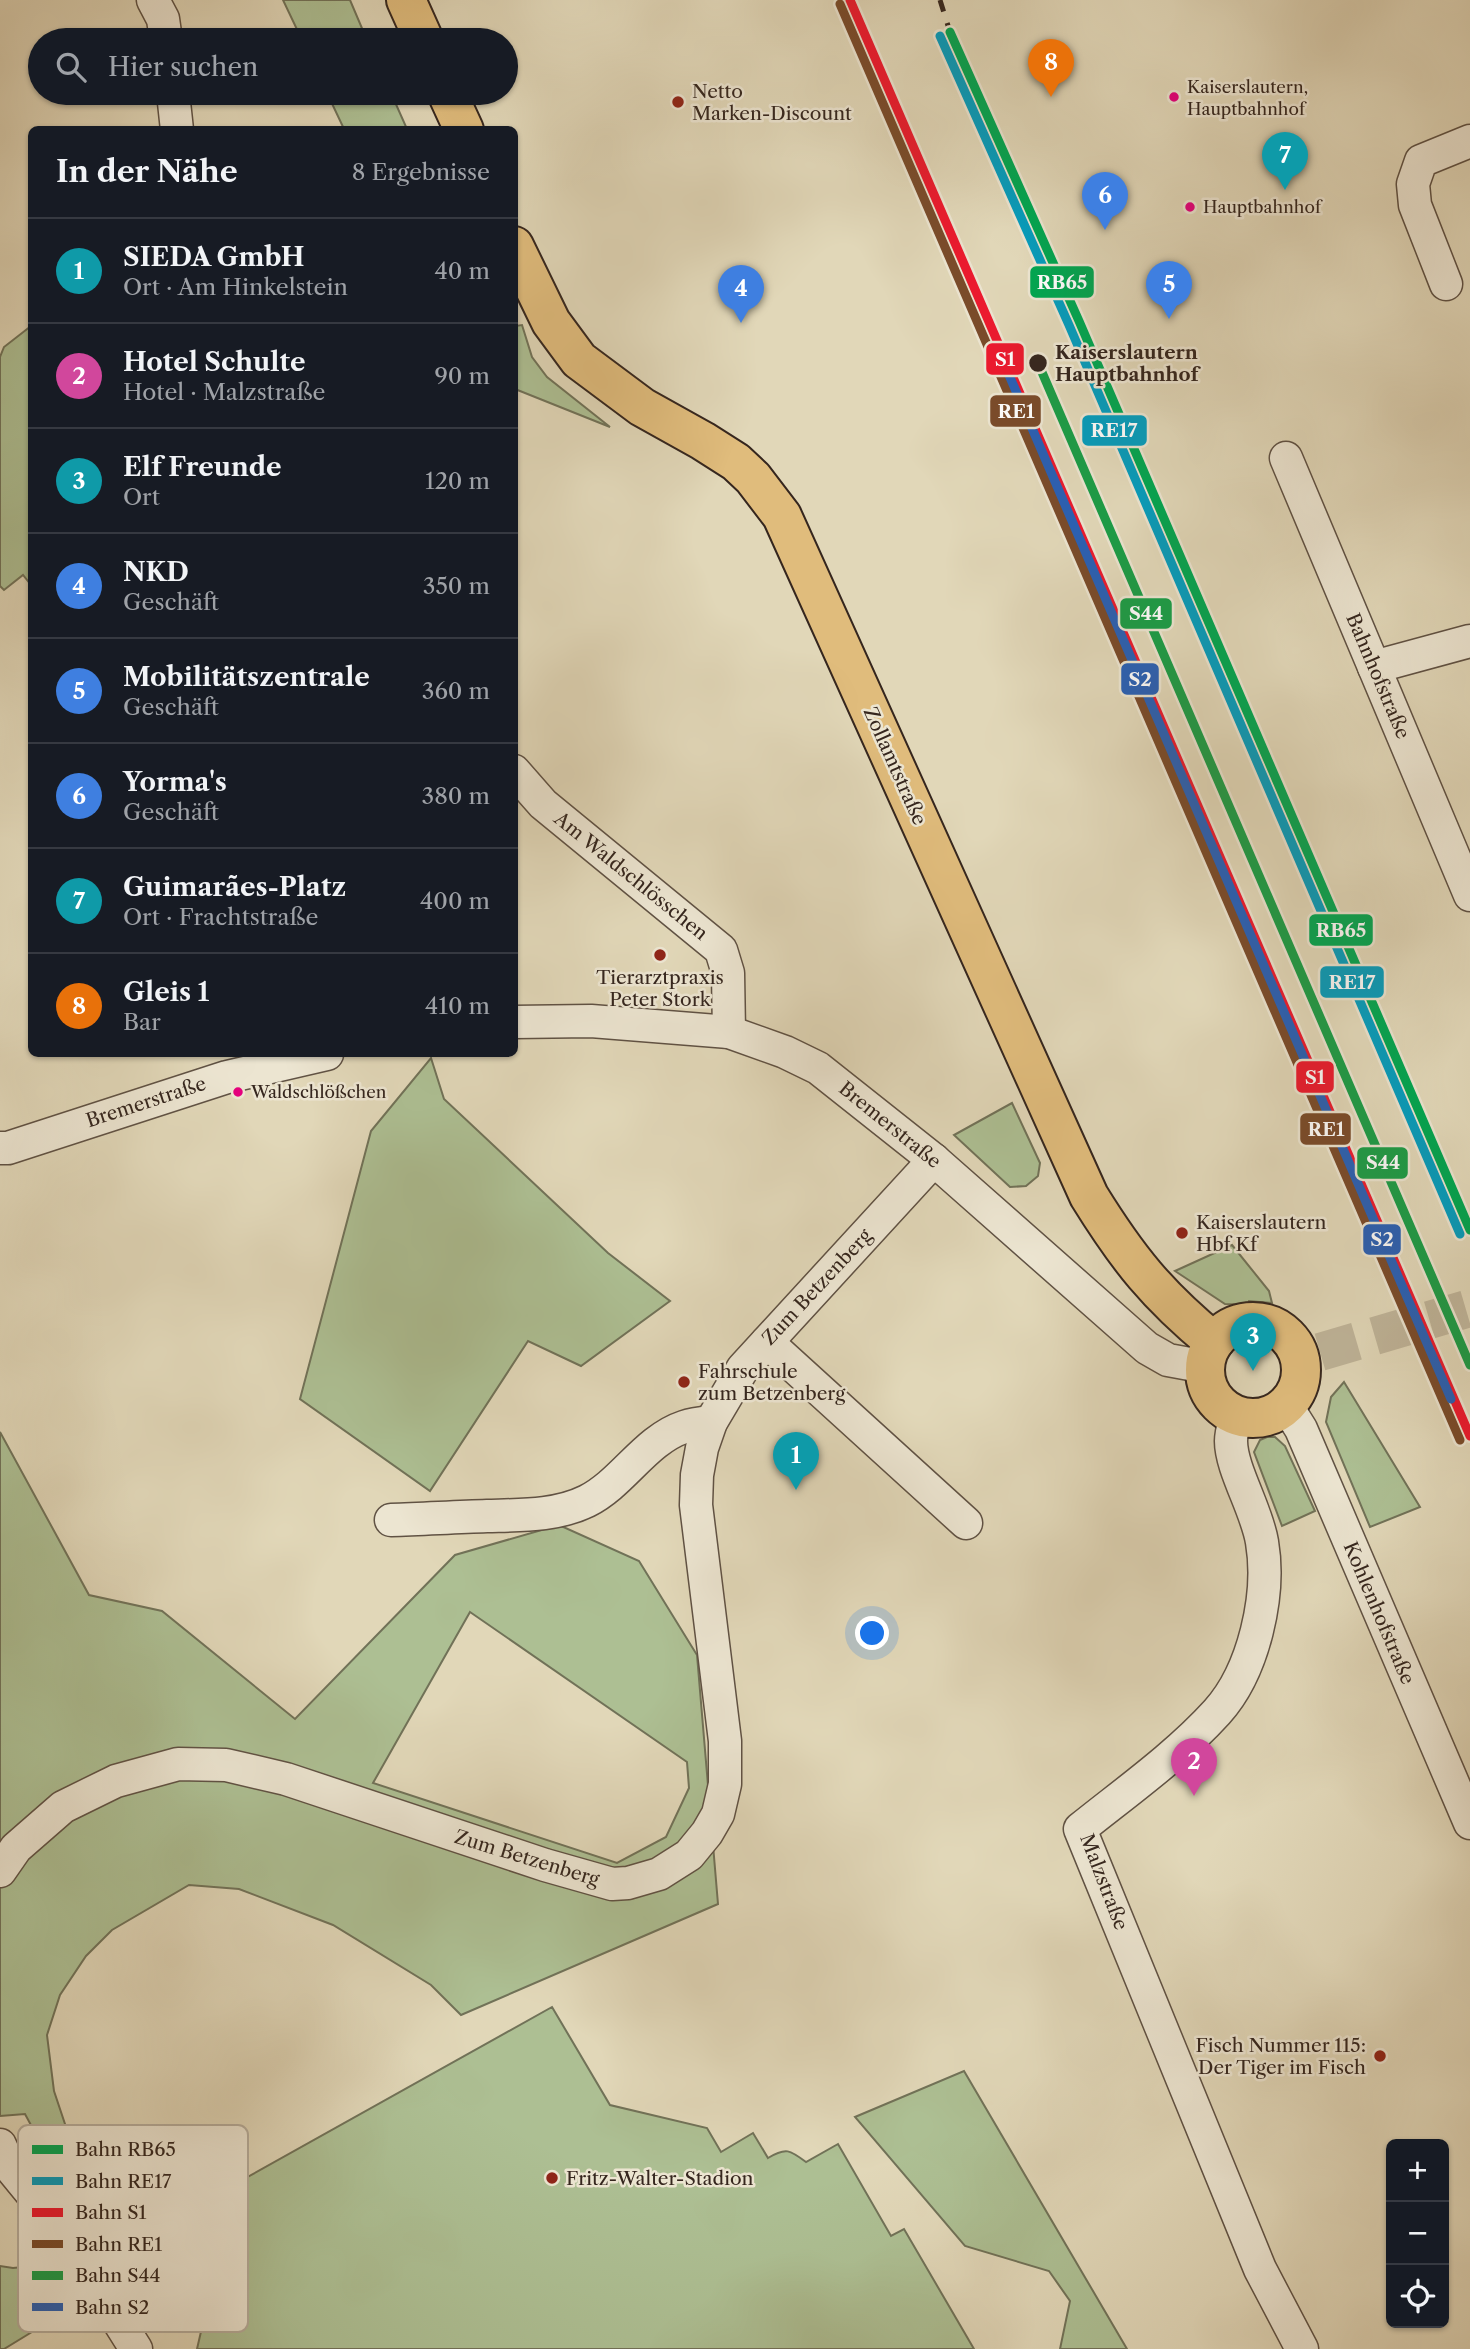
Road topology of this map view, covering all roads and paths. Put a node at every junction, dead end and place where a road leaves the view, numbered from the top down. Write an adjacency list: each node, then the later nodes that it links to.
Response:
1 (153, 0): 3 (street)
2 (406, 0): 4 (main road)
3 (164, 28)
4 (419, 28)
5 (174, 105): 7 (street)
6 (453, 105): 8 (main road)
7 (177, 126)
8 (462, 126)
9 (1470, 141): 11 (street)
10 (518, 254): 23 (main road, Zollamtstraße)
11 (1446, 284)
12 (1286, 457): 14 (street, Bahnhofstraße)
13 (1470, 641): 14 (street)
14 (1374, 667): 16 (street, Bahnhofstraße)
15 (518, 776): 18 (street, Am Waldschlösschen)
16 (1470, 894)
17 (518, 1022): 18 (street, Bremerstraße)
18 (729, 1032): 21 (street, Bremerstraße)
19 (314, 1057): 20 (street, Bremerstraße)
20 (2, 1146)
21 (934, 1160): 22 (street, Zum Betzenberg); 23 (street, Bremerstraße)
22 (767, 1342): 26 (street, Zum Betzenberg); 28 (street)
23 (1210, 1355): 24 (main road); 25 (main road)
24 (1286, 1405): 25 (main road); 29 (street, Kohlenhofstraße)
25 (1236, 1415): 35 (street, Malzstraße)
26 (711, 1422): 27 (street); 30 (street, Zum Betzenberg)
27 (391, 1520)
28 (966, 1522)
29 (1470, 1823)
30 (0, 1871)
31 (4, 2167): 32 (street)
32 (18, 2182)
33 (125, 2332): 34 (street)
34 (136, 2349)
35 (1302, 2349)

